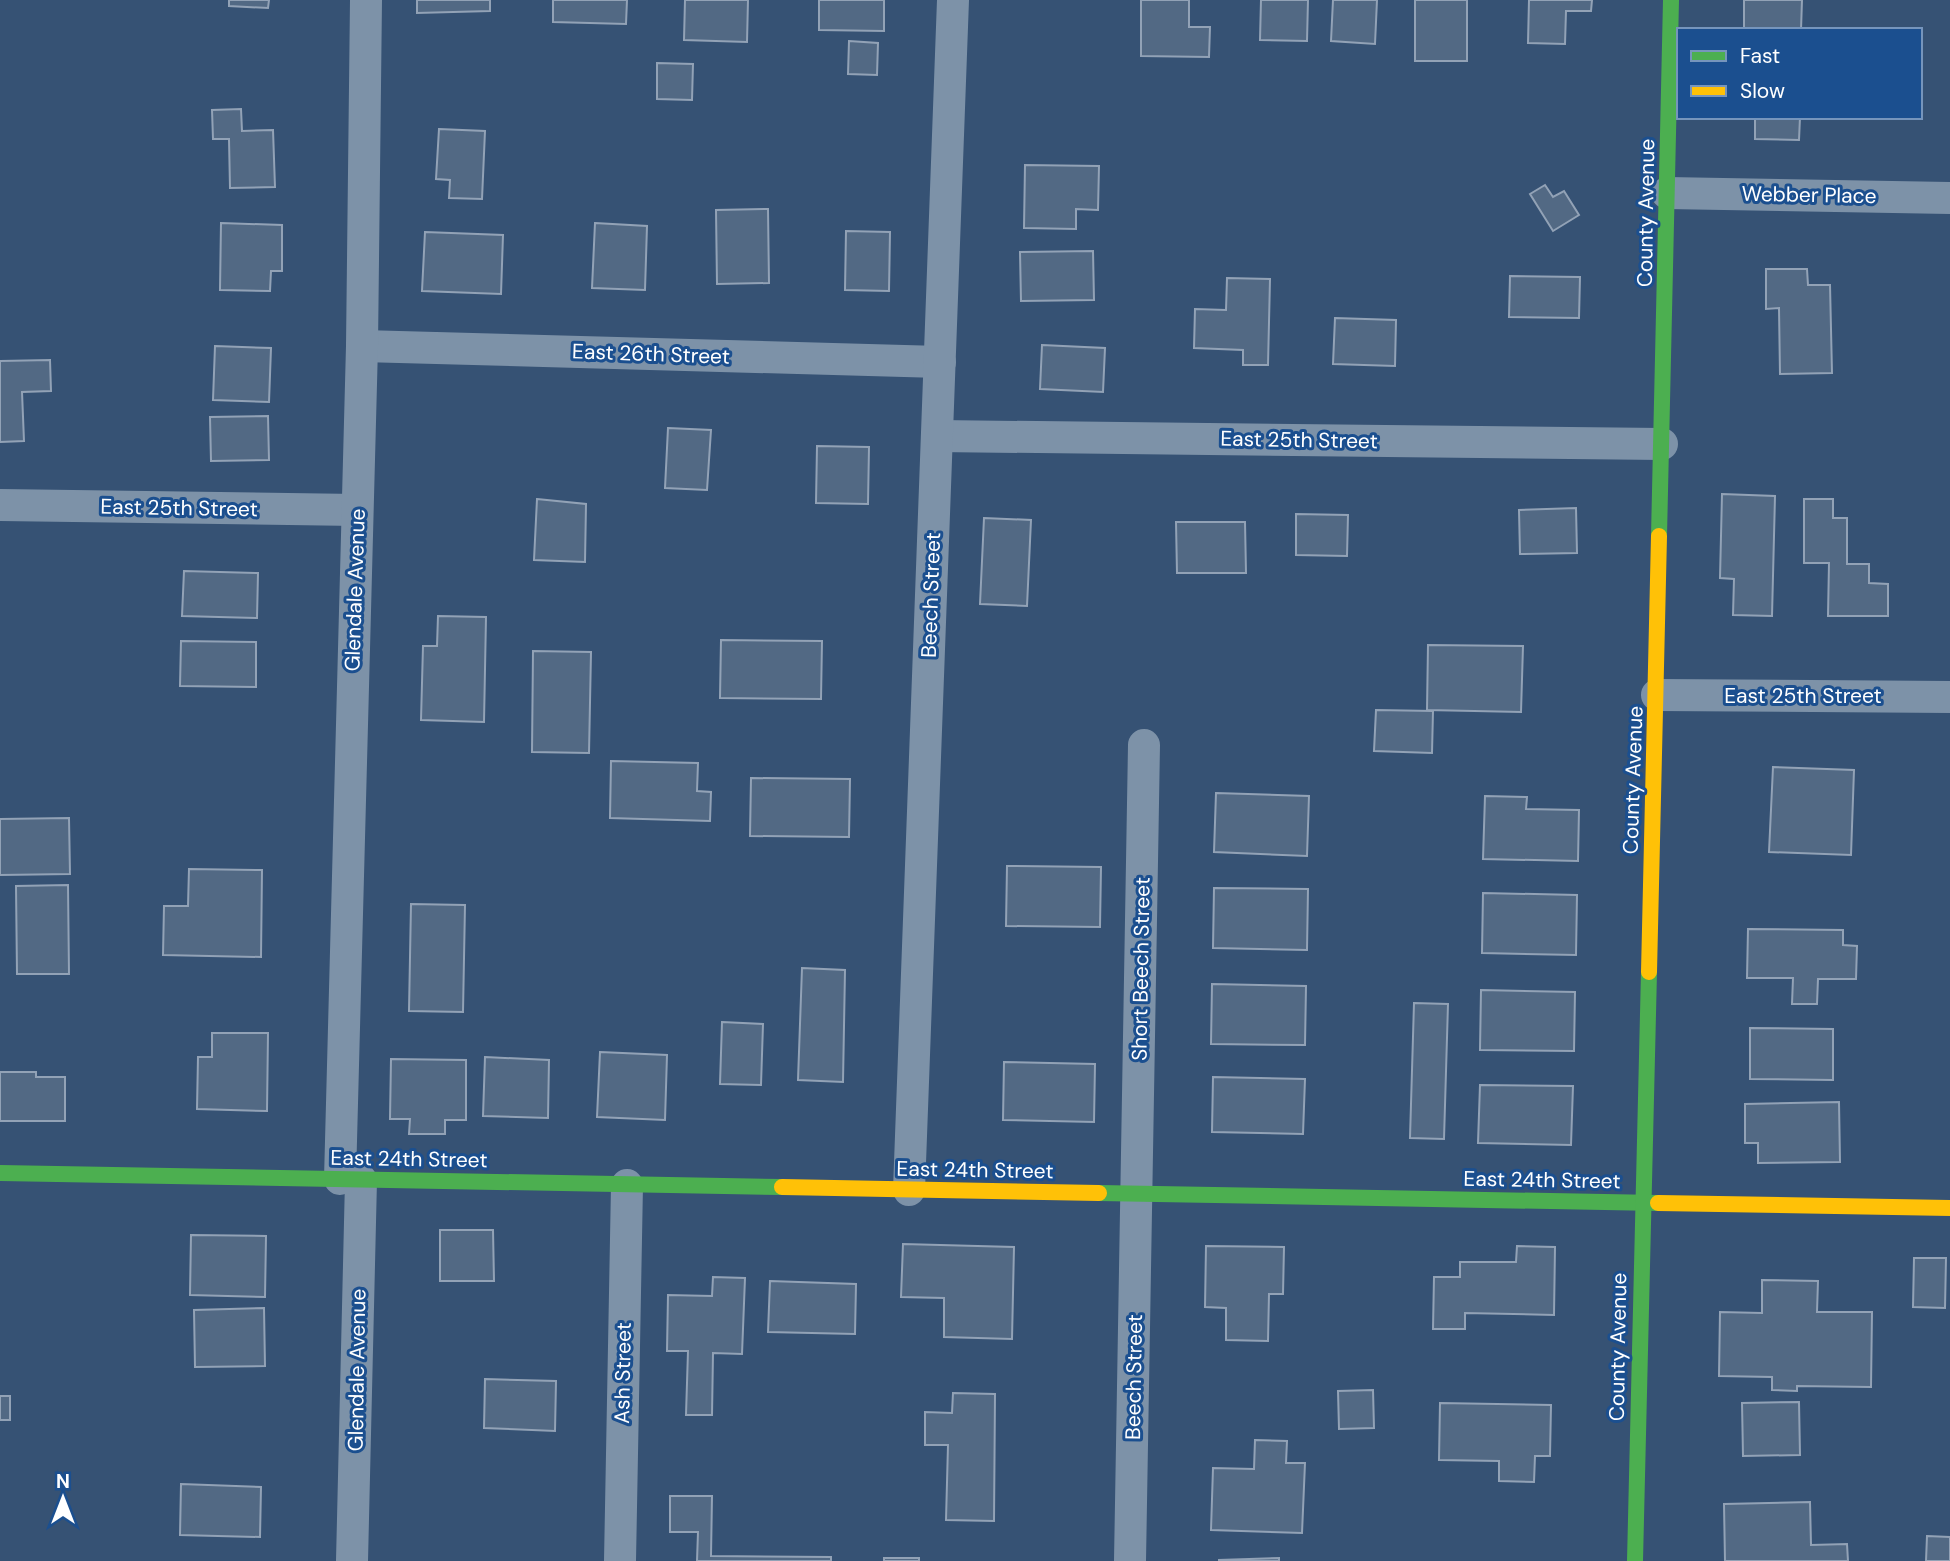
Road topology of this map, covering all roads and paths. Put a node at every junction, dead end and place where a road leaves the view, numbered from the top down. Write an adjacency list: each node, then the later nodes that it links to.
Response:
1 (366, 0): 6 (street, Glendale Avenue)
2 (953, 0): 7 (street, Beech Street)
3 (1671, 0): 4 (main road, County Avenue)
4 (1667, 193): 5 (street, Webber Place); 9 (main road, County Avenue)
5 (1950, 198)
6 (362, 346): 7 (street, East 26th Street); 11 (street, Glendale Avenue)
7 (940, 362): 8 (street, Beech Street)
8 (937, 436): 9 (street, East 25th Street); 18 (street, Beech Street)
9 (1662, 444): 12 (main road, County Avenue)
10 (0, 505): 11 (street, East 25th Street)
11 (357, 510): 16 (street, Glendale Avenue)
12 (1657, 695): 13 (street, East 25th Street); 20 (main road, County Avenue)
13 (1950, 697)
14 (1144, 745): 19 (street, Short Beech Street)
15 (0, 1173): 16 (main road, East 24th Street)
16 (350, 1179): 17 (main road, East 24th Street); 22 (street, Glendale Avenue)
17 (627, 1185): 18 (main road, East 24th Street); 23 (street, Ash Street)
18 (909, 1190): 19 (main road, East 24th Street)
19 (1137, 1194): 20 (main road, East 24th Street); 24 (street, Beech Street)
20 (1642, 1203): 21 (main road, East 24th Street); 25 (main road, County Avenue)
21 (1950, 1209)
22 (352, 1561)
23 (620, 1561)
24 (1130, 1561)
25 (1635, 1561)

